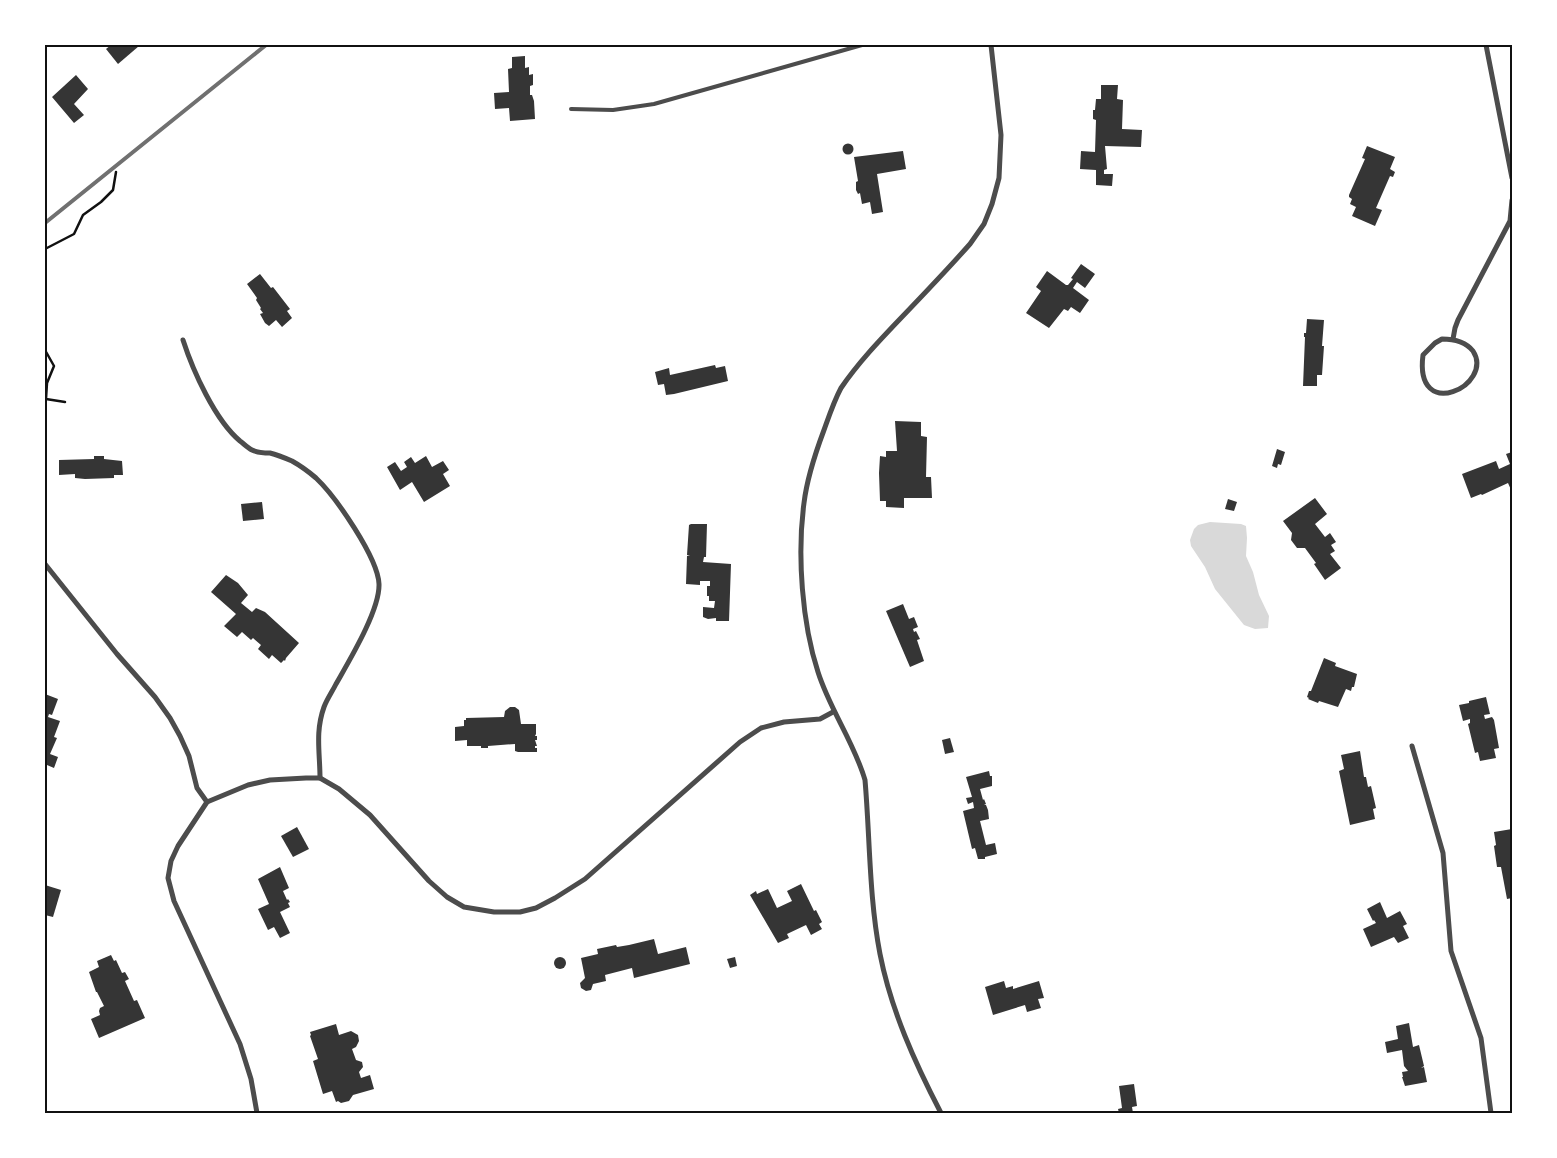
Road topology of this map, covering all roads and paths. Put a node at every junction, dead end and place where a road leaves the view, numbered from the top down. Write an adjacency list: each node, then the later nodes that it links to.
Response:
1 (862, 45): 4 (lane)
2 (991, 45): 15 (street)
3 (1486, 45): 6 (street)
4 (571, 109)
5 (116, 172): 8 (path)
6 (1512, 178)
7 (1512, 200): 9 (street)
8 (45, 249)
9 (1453, 339): 9 (street)
10 (183, 340): 17 (street)
11 (45, 350): 12 (path)
12 (46, 399): 13 (path)
13 (65, 402)
14 (45, 564): 18 (street)
15 (833, 712): 17 (street); 20 (street)
16 (1412, 746): 21 (street)
17 (320, 778): 18 (street)
18 (207, 802): 19 (street)
19 (257, 1113)
20 (941, 1113)
21 (1491, 1113)

